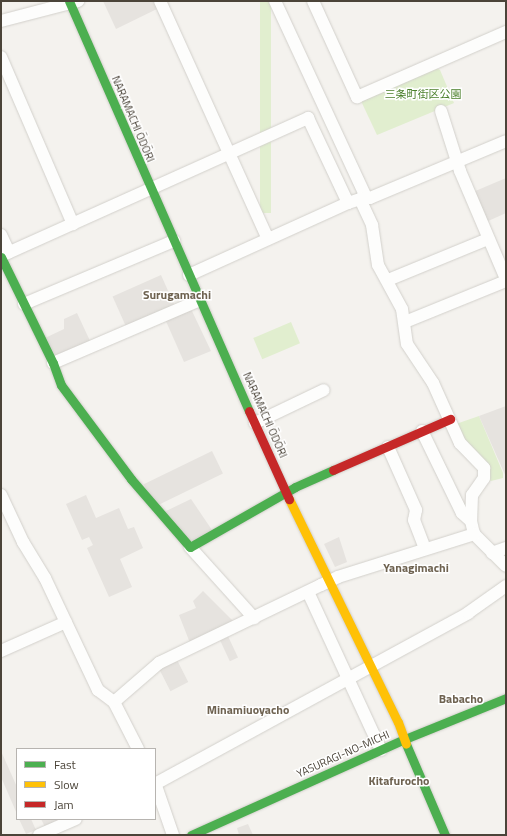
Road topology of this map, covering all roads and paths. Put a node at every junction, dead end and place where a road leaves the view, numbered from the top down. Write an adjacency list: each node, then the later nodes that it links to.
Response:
1 (160, 1): 10 (street)
2 (276, 1): 13 (street)
3 (313, 1): 6 (street)
4 (72, 2): 5 (street); 12 (street, NARAMACHI ŌDŌRI)
5 (1, 22)
6 (506, 32)
7 (1, 57): 15 (street)
8 (441, 111): 11 (street)
9 (506, 141): 11 (street)
10 (230, 154): 12 (street); 14 (street); 17 (street)
11 (459, 163): 13 (street); 18 (street)
12 (150, 189): 15 (street); 19 (street, NARAMACHI ŌDŌRI)
13 (363, 198): 14 (street); 22 (street)
14 (348, 203): 17 (street)
15 (73, 224): 20 (street)
16 (1, 235): 20 (street)
17 (268, 239): 21 (street)
18 (488, 239): 22 (street); 23 (street)
19 (174, 241): 21 (street, NARAMACHI ŌDŌRI); 25 (street)
20 (4, 255): 25 (street)
21 (189, 275): 24 (street, NARAMACHI ŌDŌRI)
22 (388, 280): 26 (street)
23 (506, 280): 26 (street)
24 (200, 300): 27 (street); 30 (street, NARAMACHI ŌDŌRI)
25 (24, 304): 27 (street)
26 (405, 322): 29 (street)
27 (53, 363): 37 (street)
28 (324, 390): 30 (street)
29 (450, 419): 31 (street); 35 (street)
30 (255, 423): 33 (street, NARAMACHI ŌDŌRI)
31 (422, 431): 32 (street); 35 (street)
32 (388, 446): 33 (street); 39 (street)
33 (286, 493): 37 (street); 42 (street, NARAMACHI ŌDŌRI)
34 (1, 495): 46 (street)
35 (471, 521): 36 (street)
36 (474, 534): 39 (street); 40 (street)
37 (190, 546): 45 (street)
38 (506, 548): 40 (street)
39 (425, 549): 42 (street)
40 (492, 554): 41 (street)
41 (506, 566)
42 (328, 582): 44 (street); 48 (street, NARAMACHI ŌDŌRI)
43 (506, 586): 48 (street)
44 (308, 592): 45 (street); 49 (street)
45 (254, 618): 51 (street)
46 (66, 622): 47 (street); 51 (street)
47 (1, 651)
48 (370, 666): 49 (street); 52 (street, NARAMACHI ŌDŌRI)
49 (349, 679): 54 (street); 55 (street)
50 (506, 698): 52 (street, YASURAGI-NO-MICHI)
51 (114, 702): 53 (street)
52 (405, 739): 54 (street, YASURAGI-NO-MICHI); 61 (street, NARAMACHI ŌDŌRI)
53 (137, 748)
54 (381, 750): 60 (street, YASURAGI-NO-MICHI)
55 (156, 783)
56 (156, 787): 59 (street)
57 (74, 820): 58 (street)
58 (39, 835)
59 (173, 835)
60 (191, 835)
61 (445, 835)

